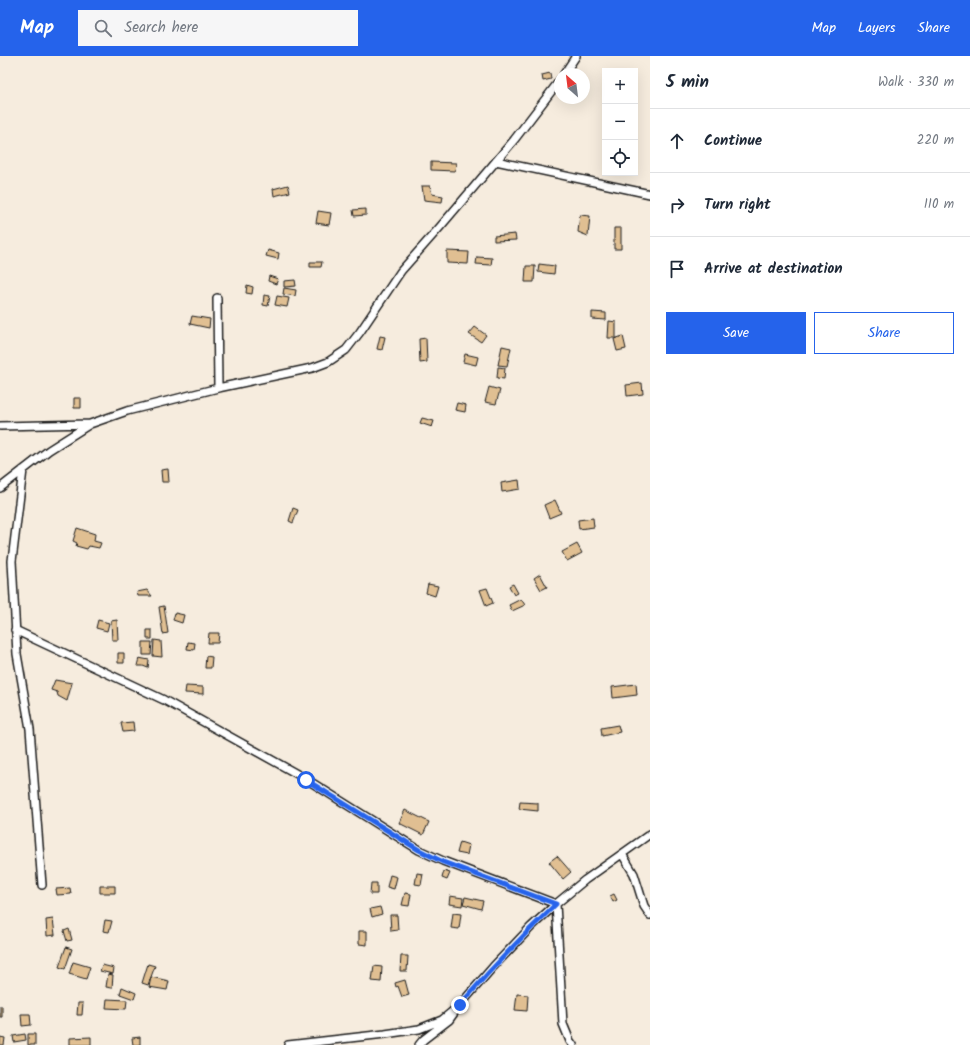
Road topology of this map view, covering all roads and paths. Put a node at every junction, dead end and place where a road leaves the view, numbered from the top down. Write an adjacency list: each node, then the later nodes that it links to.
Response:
1 (576, 56): 2 (street)
2 (568, 68)
3 (554, 88): 4 (street)
4 (496, 161): 5 (street); 7 (street)
5 (650, 194)
6 (217, 298): 7 (street)
7 (218, 388): 8 (street)
8 (90, 424): 9 (street); 10 (street)
9 (0, 426)
10 (24, 470): 11 (street); 12 (street)
11 (0, 488)
12 (15, 630): 15 (street); 16 (street)
13 (650, 834): 14 (street)
14 (622, 854): 16 (street); 17 (street)
15 (42, 885)
16 (556, 904): 18 (street); 21 (street)
17 (650, 915)
18 (460, 1005): 19 (street); 20 (street)
19 (288, 1045)
20 (419, 1045)
21 (573, 1045)

